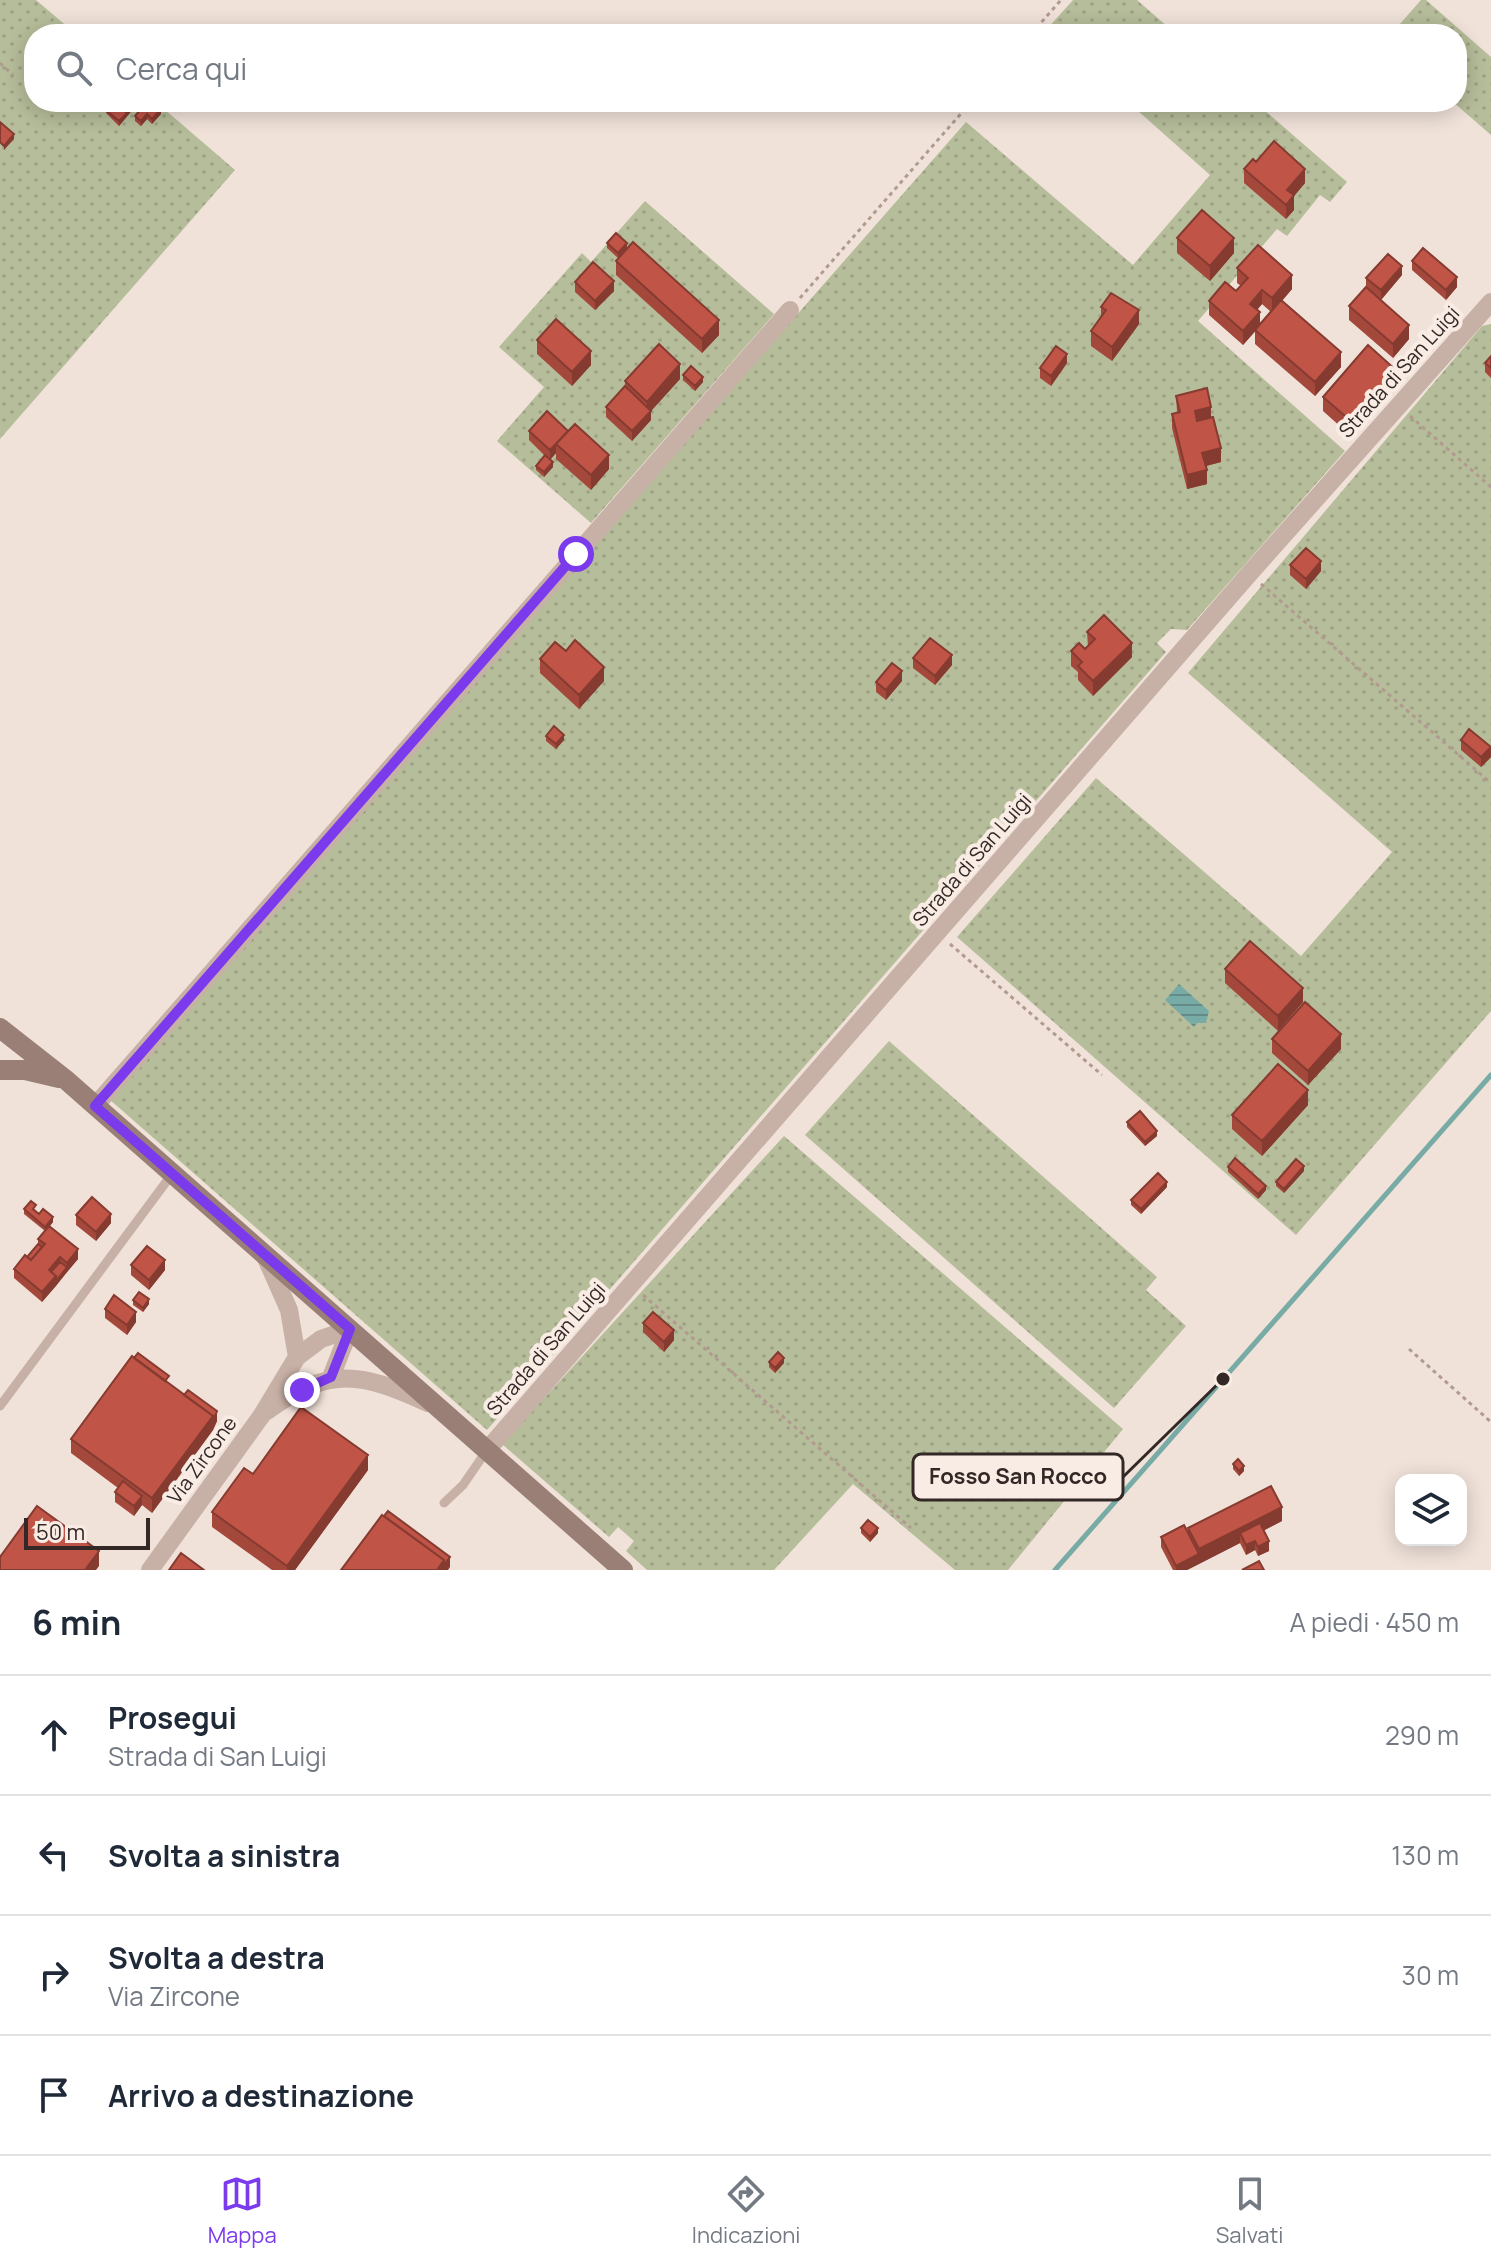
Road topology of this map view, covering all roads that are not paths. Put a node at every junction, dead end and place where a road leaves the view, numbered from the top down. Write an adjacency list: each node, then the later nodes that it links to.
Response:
1 (1491, 302): 15 (street, Strada di San Luigi)
2 (790, 310): 6 (street)
3 (0, 1028): 5 (main road)
4 (0, 1070): 5 (main road)
5 (65, 1079): 6 (main road)
6 (95, 1106): 7 (main road)
7 (173, 1173): 8 (main road); 12 (lane)
8 (265, 1256): 9 (main road); 10 (street)
9 (350, 1329): 10 (street, Via Zircone); 11 (street); 13 (main road)
10 (297, 1357): 14 (street, Via Zircone)
11 (331, 1377): 13 (street); 14 (street, Via Zircone)
12 (0, 1406)
13 (440, 1408): 15 (main road)
14 (262, 1415): 17 (street, Via Zircone)
15 (488, 1449): 16 (lane); 18 (main road)
16 (444, 1503)
17 (150, 1570)
18 (623, 1570)

